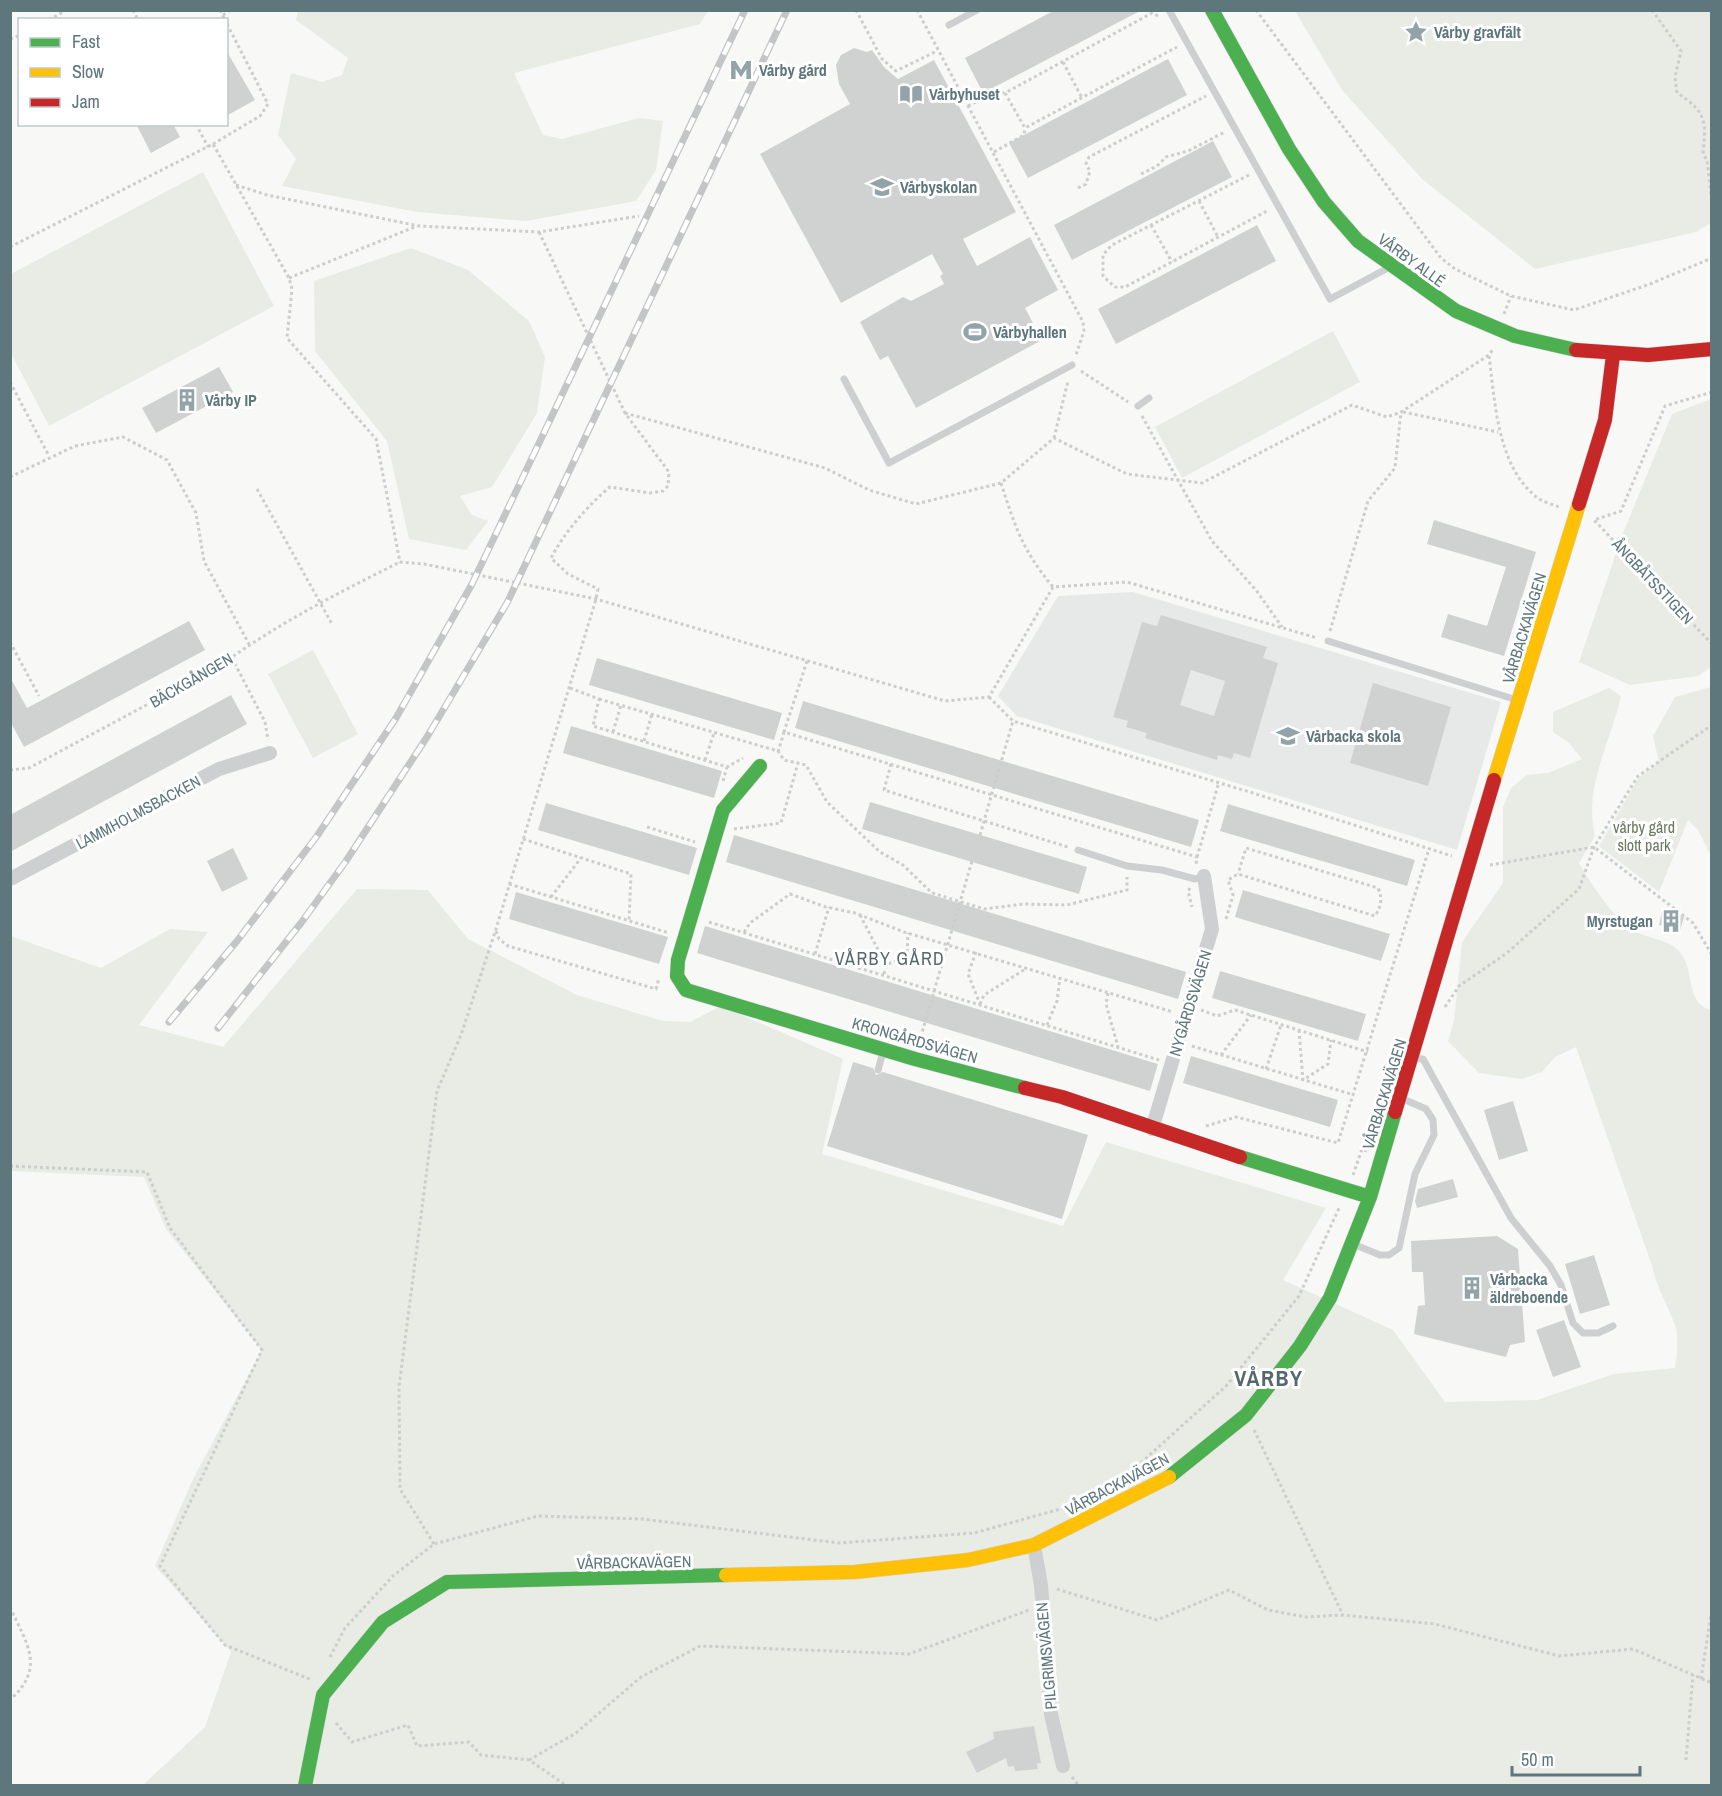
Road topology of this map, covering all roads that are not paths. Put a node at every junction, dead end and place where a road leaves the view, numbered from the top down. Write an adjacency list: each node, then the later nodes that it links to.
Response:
1 (977, 10): 4 (lane)
2 (1169, 10): 5 (lane)
3 (1212, 10): 5 (street, VÅRBY ALLÉ)
4 (949, 25)
5 (1390, 267): 7 (street, VÅRBY ALLÉ)
6 (1712, 349): 7 (street, VÅRBY ALLÉ)
7 (1613, 355): 13 (street, VÅRBACKAVÄGEN)
8 (1072, 365): 9 (lane)
9 (844, 379)
10 (1149, 398): 11 (lane)
11 (1138, 406)
12 (1328, 641): 13 (lane)
13 (1518, 701): 20 (street, VÅRBACKAVÄGEN)
14 (270, 753): 18 (street, LAMMHOLMSBACKEN)
15 (762, 766): 19 (street, KRONGÅRDSVÄGEN)
16 (1078, 850): 17 (lane)
17 (1204, 876): 23 (street, NYGÅRDSVÄGEN)
18 (10, 879)
19 (884, 1050): 21 (lane); 23 (street, KRONGÅRDSVÄGEN)
20 (1413, 1058): 22 (street, VÅRBACKAVÄGEN); 26 (lane)
21 (878, 1070)
22 (1401, 1098): 24 (street, VÅRBACKAVÄGEN); 25 (lane)
23 (1152, 1129): 24 (street, KRONGÅRDSVÄGEN)
24 (1370, 1197): 25 (street, VÅRBACKAVÄGEN)
25 (1352, 1244): 27 (street, VÅRBACKAVÄGEN)
26 (1613, 1326)
27 (1034, 1545): 28 (street, PILGRIMSVÄGEN); 29 (street, VÅRBACKAVÄGEN)
28 (1063, 1766)
29 (305, 1785)

